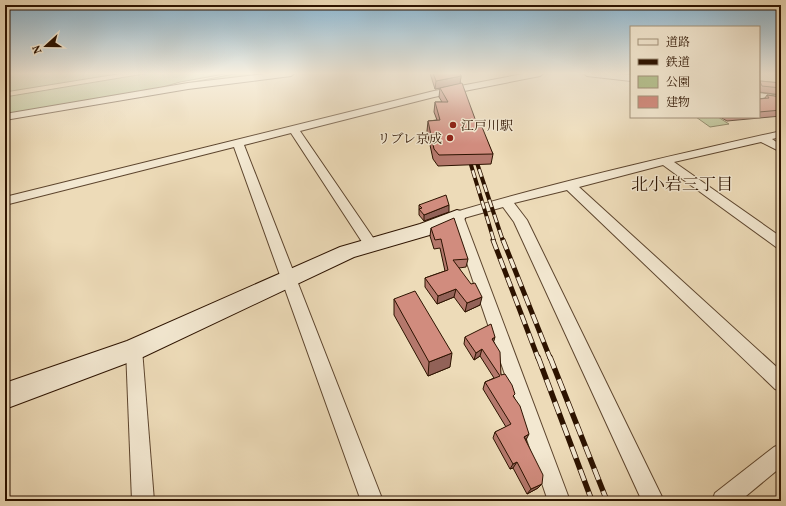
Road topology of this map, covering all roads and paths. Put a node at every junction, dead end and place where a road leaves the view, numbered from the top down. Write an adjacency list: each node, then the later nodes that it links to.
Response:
1 (125, 97): 5 (street)
2 (425, 97): 6 (street)
3 (763, 97): 4 (street)
4 (781, 99)
5 (5, 117)
6 (294, 129): 9 (street); 17 (street)
7 (781, 134): 8 (street)
8 (762, 138): 10 (street); 11 (street)
9 (238, 143): 13 (street); 18 (street)
10 (781, 149)
11 (665, 161): 12 (street); 16 (street)
12 (570, 186): 14 (street); 20 (street)
13 (5, 201)
14 (505, 201): 15 (street); 26 (street)
15 (457, 216): 17 (street); 25 (street)
16 (781, 244)
17 (371, 245): 18 (street)
18 (290, 279): 19 (street); 24 (street)
19 (134, 349): 21 (street); 23 (street)
20 (781, 383)
21 (5, 396)
22 (781, 454): 27 (street)
23 (143, 501)
24 (372, 501)
25 (559, 501)
26 (653, 501)
27 (723, 501)

